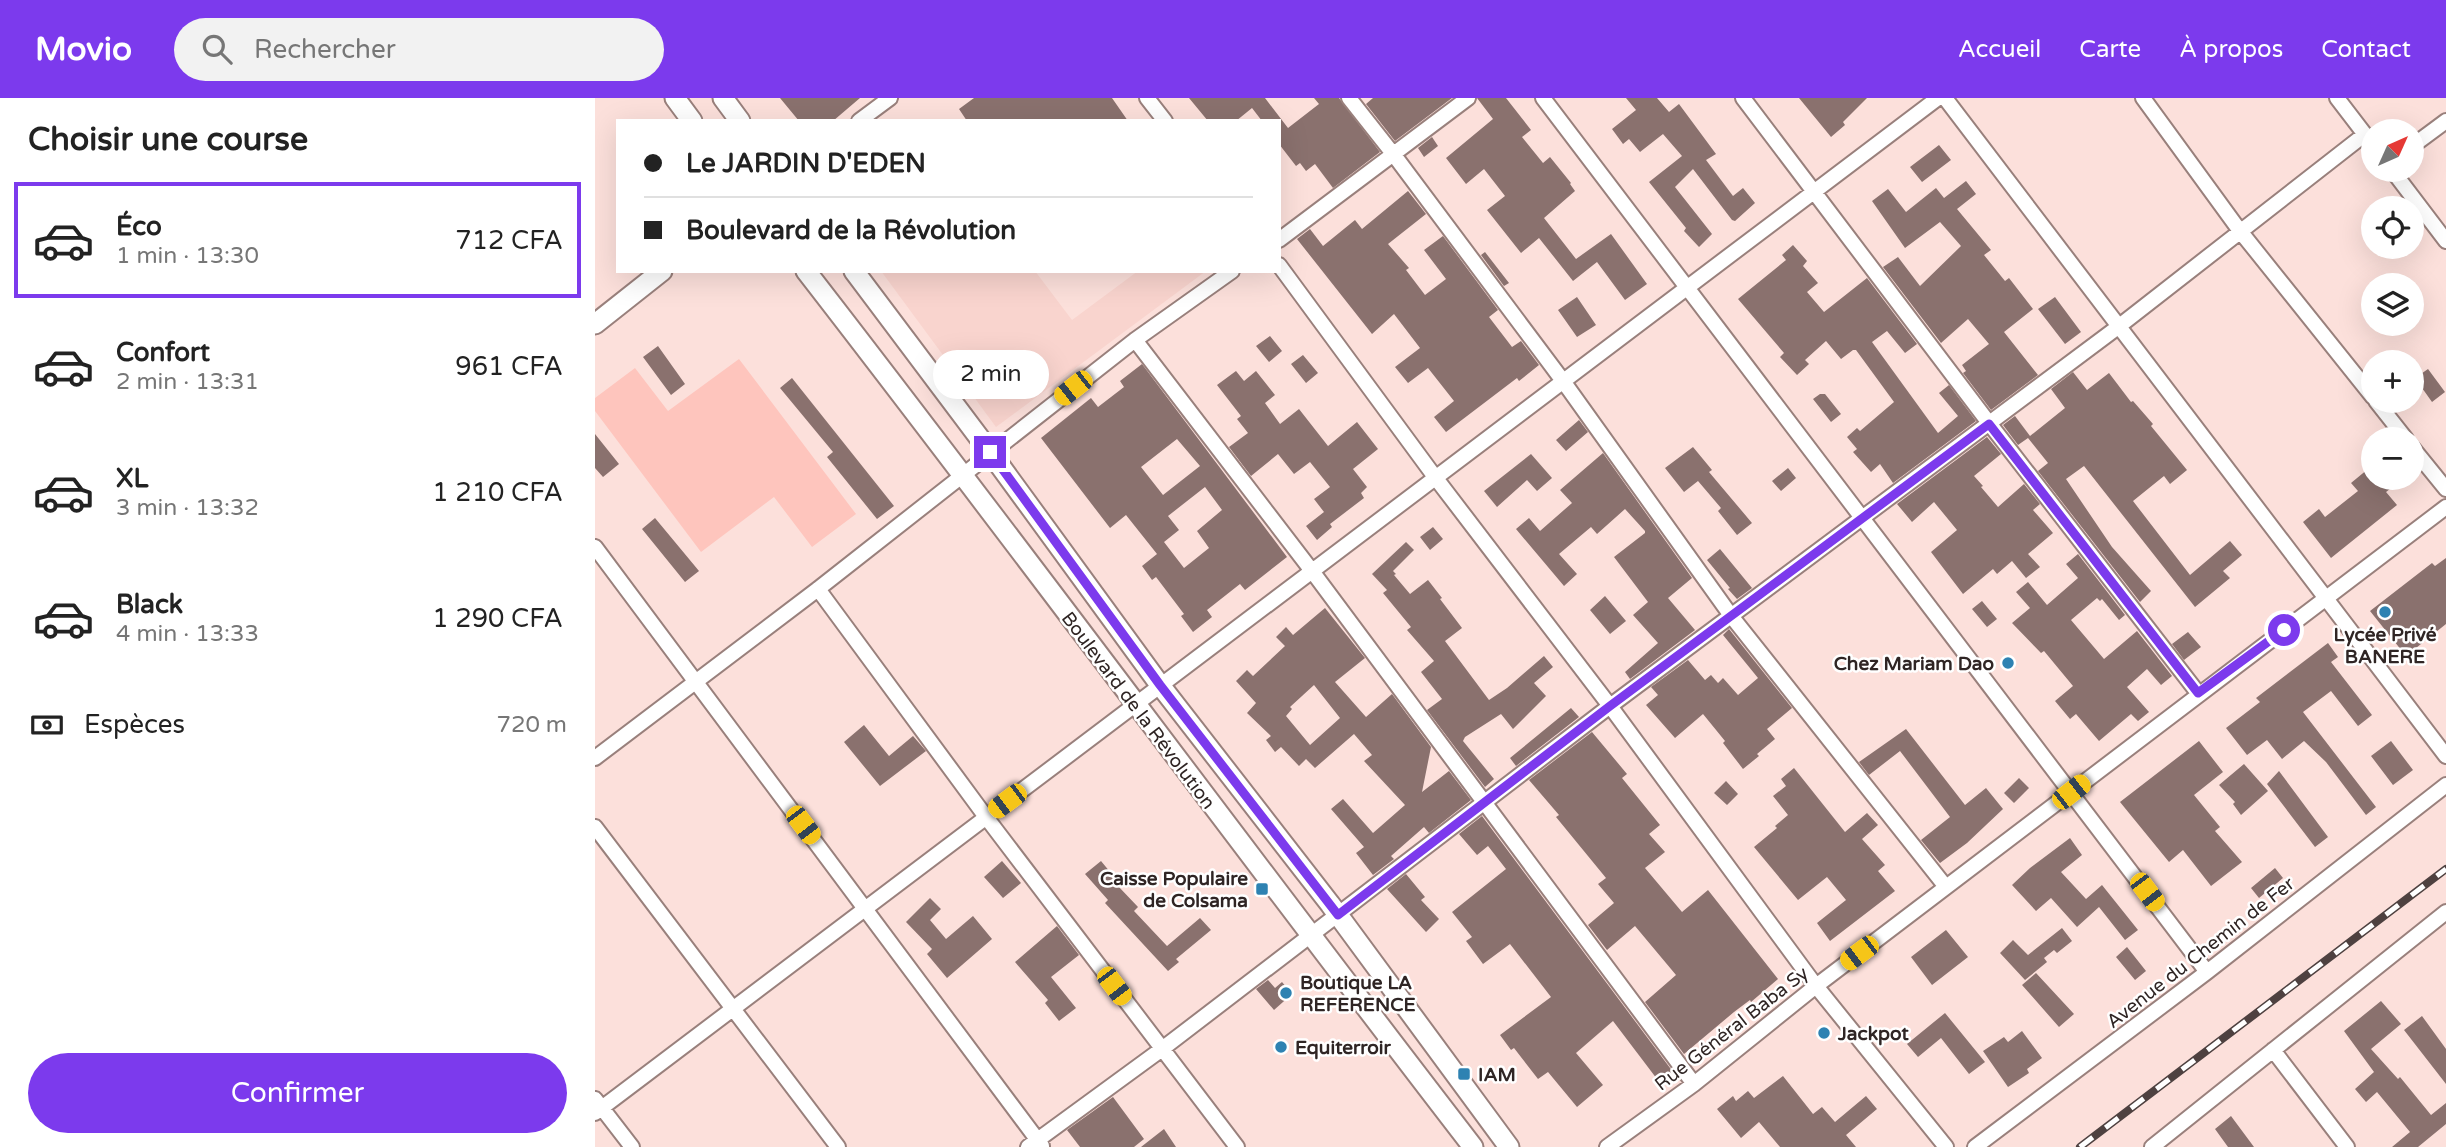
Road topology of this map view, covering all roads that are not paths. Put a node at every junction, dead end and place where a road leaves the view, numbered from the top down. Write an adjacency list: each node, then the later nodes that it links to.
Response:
1 (675, 98): 13 (main road)
2 (723, 98): 14 (main road)
3 (890, 98): 15 (street)
4 (1147, 98): 16 (street)
5 (1349, 98): 21 (street)
6 (1468, 98): 21 (street)
7 (1543, 98): 32 (street)
8 (1743, 98): 23 (street)
9 (1938, 98): 23 (street)
10 (1945, 98): 34 (street)
11 (2143, 98): 24 (street)
12 (2337, 98): 18 (street)
13 (691, 119)
14 (739, 119)
15 (862, 119)
16 (1163, 119)
17 (2446, 121): 19 (street)
18 (2361, 130)
19 (2424, 137)
20 (2361, 146): 24 (street)
21 (1394, 155): 25 (street); 36 (street)
22 (2401, 182): 26 (street)
23 (1815, 191): 32 (street); 39 (street)
24 (2240, 230): 34 (street); 37 (street)
25 (1281, 239)
26 (2446, 241)
27 (1281, 268): 44 (street)
28 (659, 273): 33 (main road)
29 (808, 273): 43 (main road, Boulevard de la Révolution)
30 (855, 273): 41 (main road, Boulevard de la Révolution)
31 (1229, 273): 35 (street)
32 (1687, 287): 36 (street); 47 (street)
33 (595, 324)
34 (2118, 327): 39 (street); 51 (street)
35 (1135, 340): 41 (street); 49 (street)
36 (1563, 381): 44 (street); 52 (street)
37 (2361, 383)
38 (2385, 413): 40 (street)
39 (1989, 424): 47 (street); 55 (street)
40 (2396, 427)
41 (990, 452): 43 (street); 54 (main road, Boulevard de la Révolution)
42 (2424, 462): 45 (street)
43 (964, 475): 50 (street); 56 (main road, Boulevard de la Révolution)
44 (1435, 477): 49 (street); 57 (street)
45 (2446, 489)
46 (2446, 507): 51 (street, Rue Général Baba Sy)
47 (1863, 519): 52 (street); 61 (street)
48 (595, 547): 53 (street)
49 (1312, 571): 54 (street); 62 (street)
50 (818, 589): 53 (street); 63 (street)
51 (2326, 598): 55 (street, Rue Général Baba Sy); 58 (street)
52 (1732, 617): 57 (street); 65 (street)
53 (695, 682): 59 (street); 66 (street)
54 (1160, 685): 56 (street); 68 (main road, Boulevard de la Révolution)
55 (2198, 693): 61 (street, Rue Général Baba Sy)
56 (1134, 705): 63 (street); 69 (main road, Boulevard de la Révolution)
57 (1610, 706): 62 (street); 71 (street)
58 (2446, 756)
59 (595, 758)
60 (2446, 785): 70 (street, Avenue du Chemin de Fer)
61 (2071, 792): 65 (street, Rue Général Baba Sy); 70 (street)
62 (1485, 803): 68 (street); 75 (street)
63 (986, 817): 66 (street); 73 (street)
64 (595, 827): 72 (street)
65 (1946, 887): 71 (street, Rue Général Baba Sy)
66 (864, 907): 72 (street); 77 (street)
67 (2446, 912): 74 (street)
68 (1338, 915): 69 (street); 82 (main road, Boulevard de la Révolution)
69 (1310, 936): 73 (street); 81 (main road, Boulevard de la Révolution)
70 (2207, 972): 85 (street, Avenue du Chemin de Fer)
71 (1816, 986): 75 (street, Rue Général Baba Sy); 84 (street)
72 (732, 1007): 76 (street); 79 (street)
73 (1162, 1049): 77 (street); 80 (street)
74 (2273, 1050): 86 (street); 87 (street)
75 (1694, 1084): 83 (street, Rue Général Baba Sy)
76 (597, 1106): 78 (street)
77 (1036, 1145)
78 (632, 1147)
79 (838, 1147)
80 (1237, 1147)
81 (1473, 1147)
82 (1509, 1147)
83 (1607, 1147)
84 (1946, 1147)
85 (1975, 1147)
86 (2152, 1147)
87 (2347, 1147)

